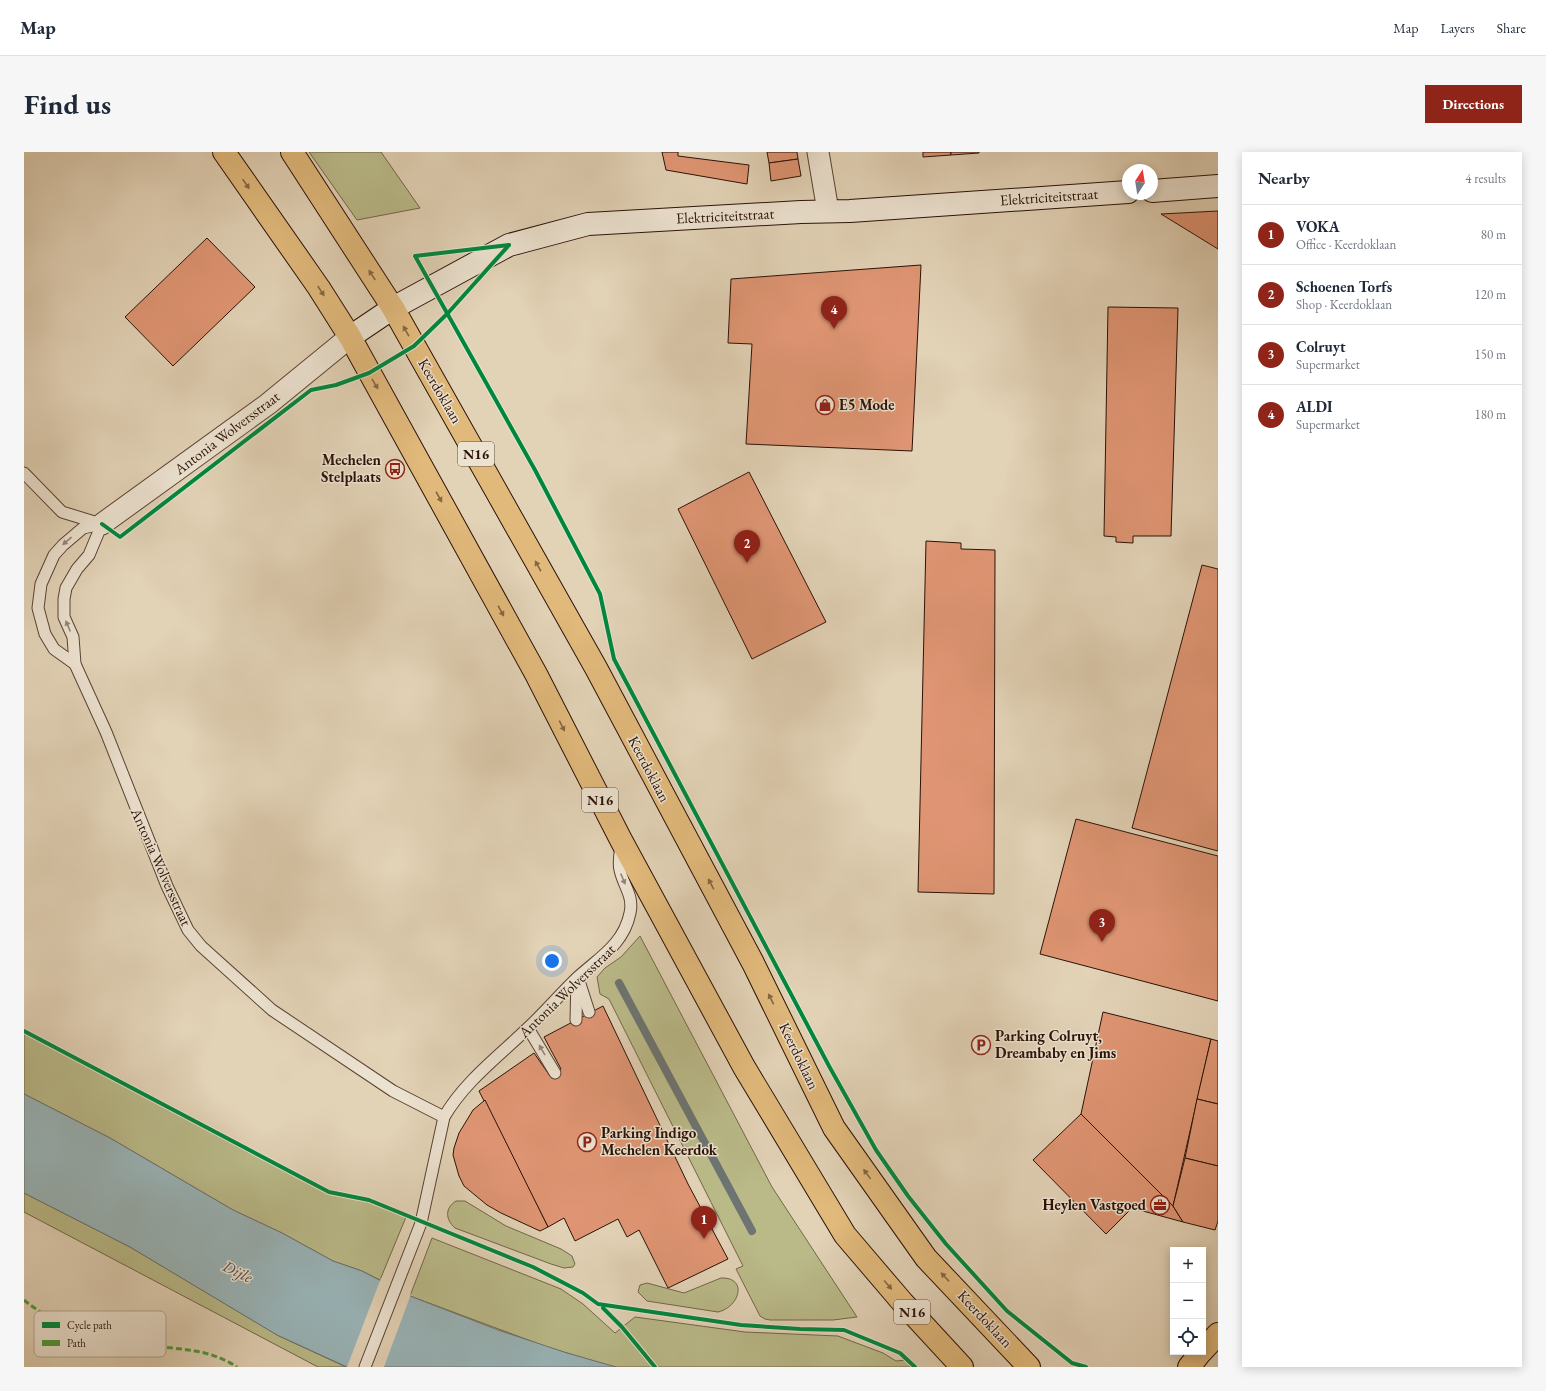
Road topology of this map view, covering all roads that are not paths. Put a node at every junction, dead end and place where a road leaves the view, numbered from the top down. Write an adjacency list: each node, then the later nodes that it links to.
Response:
1 (224, 152): 9 (main road, N16, one-way to 9)
2 (292, 152): 8 (main road, Keerdoklaan / N16, one-way to 2)
3 (818, 152): 7 (street)
4 (1218, 186): 5 (street)
5 (1158, 191)
6 (1122, 192): 7 (street, Elektriciteitstraat)
7 (828, 211): 8 (street, Elektriciteitstraat)
8 (393, 308): 9 (street, Elektriciteitstraat); 25 (main road, Keerdoklaan / N16, one-way to 8)
9 (350, 337): 11 (street, Antonia Wolversstraat); 13 (main road, N16, one-way to 13)
10 (24, 472): 11 (lane)
11 (102, 524): 12 (lane, one-way to 11); 12 (lane, one-way to 12)
12 (75, 664): 19 (lane, Antonia Wolversstraat)
13 (621, 840): 14 (lane, Antonia Wolversstraat, one-way to 14); 24 (main road, N16, one-way to 24)
14 (578, 978): 15 (lane); 16 (lane); 17 (lane, Antonia Wolversstraat)
15 (589, 1012)
16 (576, 1020)
17 (528, 1028): 18 (lane, one-way to 17); 19 (lane, Antonia Wolversstraat)
18 (555, 1073)
19 (444, 1117): 23 (lane, Antonia Wolversstraat)
20 (1218, 1334): 21 (main road)
21 (1206, 1347)
22 (1199, 1355): 26 (main road)
23 (365, 1367)
24 (962, 1367)
25 (1029, 1367)
26 (1189, 1367)

